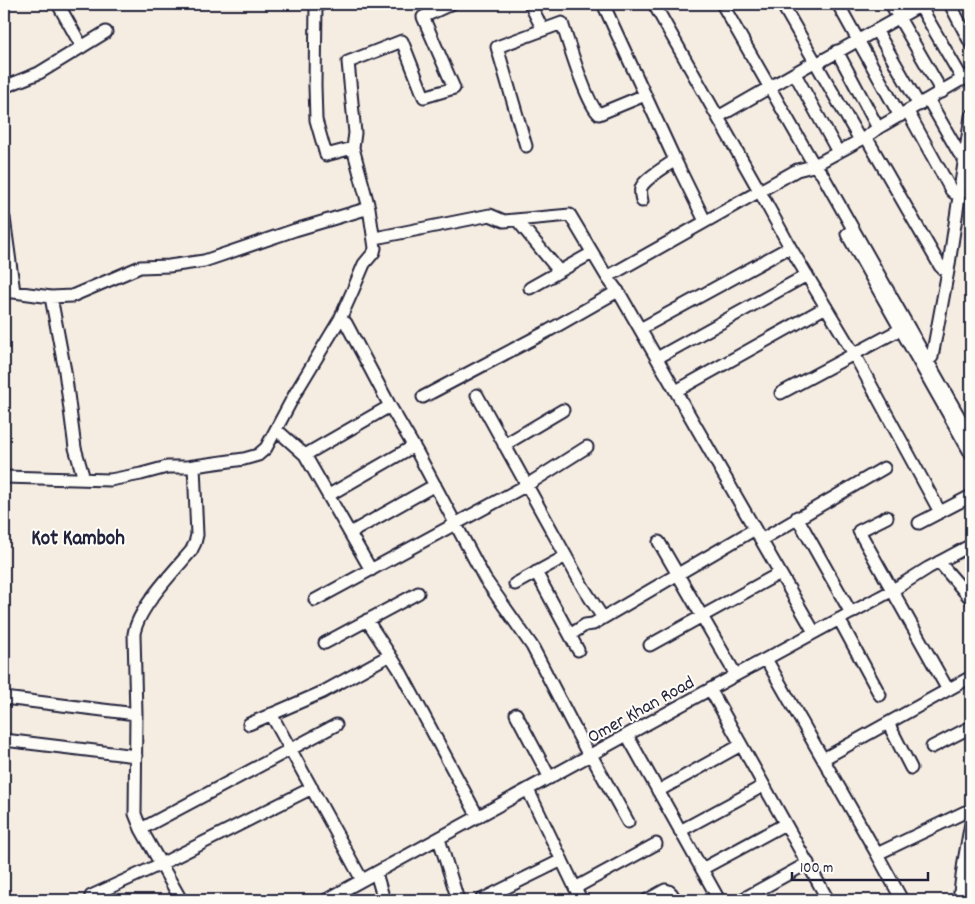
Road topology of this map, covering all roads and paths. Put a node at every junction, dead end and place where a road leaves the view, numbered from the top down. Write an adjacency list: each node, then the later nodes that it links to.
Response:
1 (58, 4): 19 (street)
2 (316, 4): 35 (street)
3 (450, 4): 35 (street)
4 (530, 4): 14 (street)
5 (654, 4): 31 (street)
6 (722, 4): 25 (street)
7 (782, 4): 21 (street)
8 (838, 4): 17 (street)
9 (891, 4): 13 (street)
10 (950, 4): 18 (street)
11 (921, 5): 13 (street); 23 (street)
12 (605, 8): 27 (street)
13 (898, 17): 15 (street); 26 (street)
14 (543, 30): 27 (street); 34 (street)
15 (876, 30): 17 (street); 28 (street)
16 (106, 32): 19 (street)
17 (858, 40): 20 (street); 29 (street)
18 (971, 44)
19 (82, 47): 24 (street)
20 (837, 51): 21 (street); 32 (street)
21 (815, 63): 22 (street); 33 (street)
22 (795, 74): 25 (street); 36 (street)
23 (967, 77): 26 (street)
24 (4, 87)
25 (770, 88): 31 (street); 39 (street)
26 (942, 92): 28 (street)
27 (645, 95): 38 (street)
28 (924, 102): 29 (street); 37 (street)
29 (904, 114): 32 (street); 41 (street)
30 (971, 116): 37 (street)
31 (718, 117): 40 (street)
32 (878, 128): 33 (street)
33 (863, 138): 36 (street); 51 (street)
34 (526, 146)
35 (353, 148): 43 (street)
36 (838, 152): 39 (street)
37 (966, 158): 41 (street)
38 (675, 160): 42 (street); 46 (street)
39 (814, 165): 40 (street); 61 (street); 64 (street)
40 (760, 192): 46 (street); 48 (street)
41 (960, 194): 51 (street)
42 (642, 201)
43 (369, 208): 47 (street); 57 (street)
44 (4, 218): 56 (street)
45 (518, 220): 47 (street); 49 (street); 50 (street)
46 (706, 221): 53 (street)
47 (374, 238): 59 (street)
48 (790, 247): 52 (street); 60 (street)
49 (592, 253): 50 (street); 53 (street)
50 (560, 271): 54 (street)
51 (948, 271): 64 (street)
52 (807, 275): 58 (street); 63 (street)
53 (607, 277): 55 (street)
54 (530, 288)
55 (618, 291): 60 (street); 68 (street)
56 (9, 292): 57 (street)
57 (51, 297): 81 (street)
58 (826, 307): 62 (street); 65 (street)
59 (340, 319): 69 (street); 71 (street)
60 (640, 329): 63 (street)
61 (901, 329): 62 (street); 76 (street)
62 (854, 354): 66 (street); 86 (street)
63 (657, 358): 65 (street)
64 (928, 360): 72 (street)
65 (676, 391): 91 (street)
66 (781, 393)
67 (477, 396): 73 (street)
68 (423, 397)
69 (390, 406): 74 (street); 77 (street)
70 (563, 410): 73 (street)
71 (276, 430): 77 (street); 78 (street)
72 (970, 431)
73 (504, 445): 83 (street)
74 (414, 446): 82 (street); 84 (street)
75 (587, 447): 83 (street)
76 (971, 454)
77 (305, 455): 84 (street)
78 (194, 466): 81 (street); 125 (street)
79 (884, 468): 87 (street)
80 (4, 477): 81 (street)
81 (84, 480)
82 (435, 485): 89 (street); 92 (street)
83 (527, 485): 89 (street); 96 (street)
84 (329, 496): 92 (street)
85 (971, 496): 86 (street)
86 (940, 512): 90 (street)
87 (797, 517): 93 (street); 107 (street)
88 (887, 517): 103 (street)
89 (456, 523): 98 (street); 137 (street)
90 (919, 523)
91 (754, 529): 93 (street); 101 (street)
92 (350, 533): 98 (street)
93 (761, 540): 100 (street)
94 (659, 542): 101 (street)
95 (971, 546): 97 (street, Omer Khan Road)
96 (566, 556): 99 (street); 109 (street)
97 (939, 562): 103 (street, Omer Khan Road); 105 (street)
98 (371, 570): 106 (street)
99 (536, 572): 102 (street); 113 (street)
100 (780, 572): 108 (street); 112 (street)
101 (678, 574): 108 (street); 109 (street)
102 (515, 584)
103 (893, 590): 107 (street, Omer Khan Road); 122 (street)
104 (418, 593): 111 (street)
105 (971, 599)
106 (315, 600)
107 (851, 613): 110 (street, Omer Khan Road)
108 (702, 616): 115 (street); 119 (street)
109 (603, 618): 113 (street)
110 (839, 619): 112 (street, Omer Khan Road); 123 (street)
111 (367, 620): 114 (street); 117 (street)
112 (814, 632): 118 (street, Omer Khan Road)
113 (570, 635): 116 (street)
114 (325, 643)
115 (650, 644)
116 (578, 650)
117 (390, 655): 126 (street); 147 (street)
118 (766, 659): 119 (street, Omer Khan Road); 139 (street)
119 (736, 674): 121 (street, Omer Khan Road)
120 (971, 677): 122 (street)
121 (710, 689): 132 (street, Omer Khan Road); 134 (street)
122 (948, 690): 128 (street)
123 (880, 695)
124 (4, 698): 125 (street)
125 (136, 714): 138 (street)
126 (271, 714): 129 (street); 136 (street)
127 (516, 714): 141 (street)
128 (888, 723): 139 (street); 140 (street)
129 (249, 724)
130 (336, 725): 136 (street)
131 (971, 727): 135 (street)
132 (627, 735): 137 (street, Omer Khan Road); 145 (street)
133 (4, 740): 138 (street)
134 (741, 745): 142 (street); 145 (street)
135 (932, 747)
136 (290, 749): 143 (street); 151 (street)
137 (590, 755): 141 (street, Omer Khan Road); 148 (street)
138 (136, 756): 151 (street)
139 (823, 759): 155 (street)
140 (911, 768)
141 (550, 778): 144 (street, Omer Khan Road)
142 (763, 786): 150 (street); 152 (street)
143 (312, 788): 158 (street); 161 (street)
144 (528, 790): 147 (street, Omer Khan Road); 156 (street)
145 (658, 790): 152 (street)
146 (971, 813): 155 (street)
147 (478, 817): 153 (street, Omer Khan Road)
148 (628, 822)
149 (971, 823): 176 (street)
150 (785, 824): 157 (street); 159 (street)
151 (141, 829): 158 (street)
152 (680, 831): 159 (street)
153 (439, 839): 160 (street, Omer Khan Road); 167 (street)
154 (656, 844): 162 (street)
155 (877, 854): 175 (street)
156 (562, 860): 162 (street); 168 (street)
157 (808, 863): 173 (street); 174 (street)
158 (161, 864): 163 (street); 164 (street)
159 (702, 869): 172 (street)
160 (376, 873): 161 (street, Omer Khan Road); 166 (street)
161 (362, 880): 165 (street, Omer Khan Road)
162 (576, 888): 169 (street)
163 (91, 896)
164 (181, 900)
165 (326, 900)
166 (384, 900)
167 (458, 900)
168 (481, 900)
169 (581, 900)
170 (647, 900): 171 (street)
171 (676, 900)
172 (720, 900)
173 (741, 900)
174 (827, 900)
175 (902, 900)
176 (959, 900)

